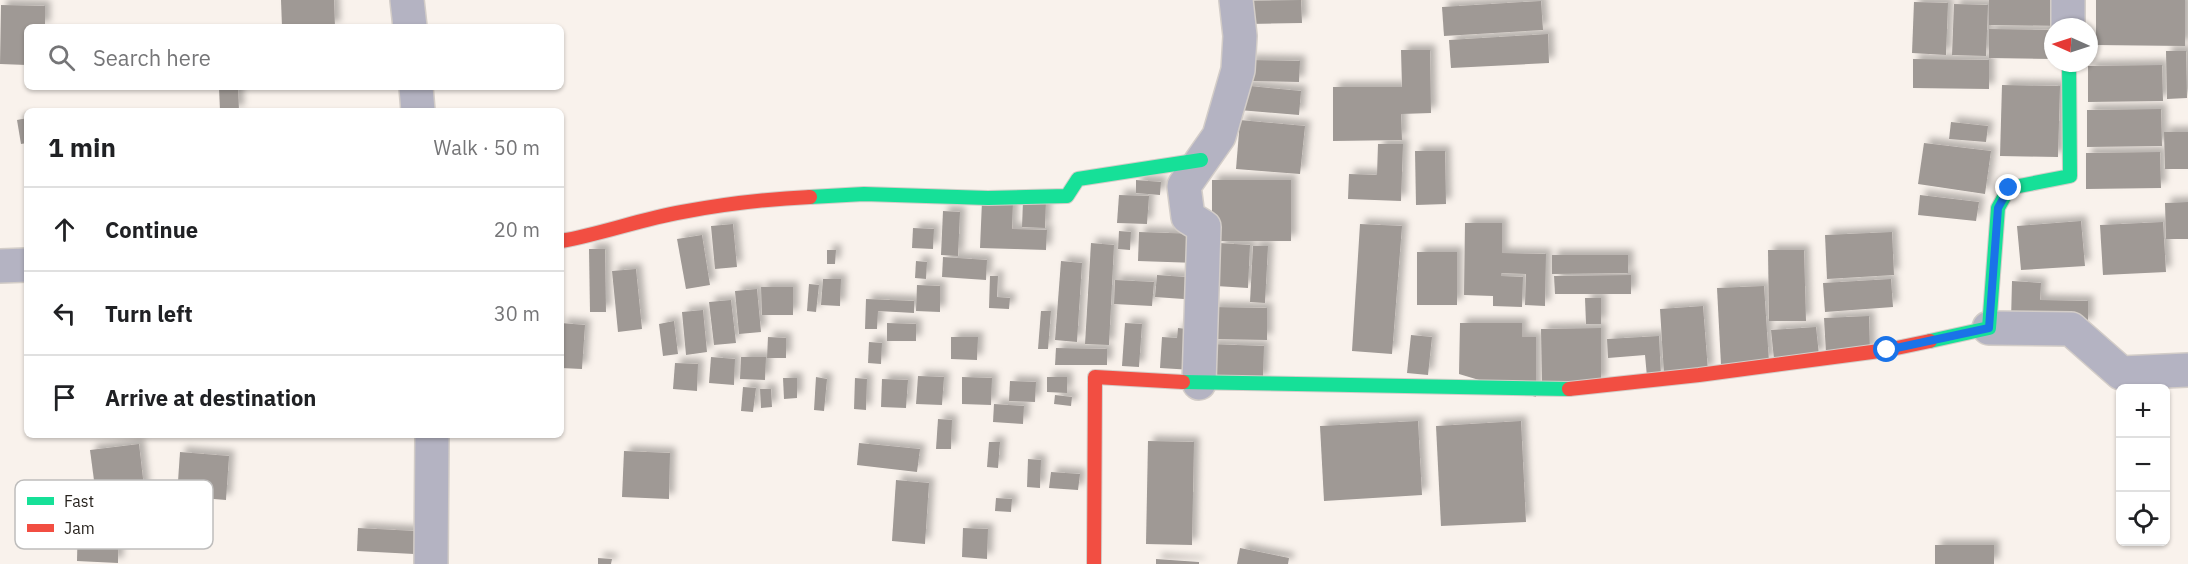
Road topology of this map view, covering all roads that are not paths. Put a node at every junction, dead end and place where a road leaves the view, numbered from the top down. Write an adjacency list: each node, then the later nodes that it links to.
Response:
1 (407, 0): 5 (street)
2 (1236, 0): 9 (street)
3 (2068, 0): 4 (street)
4 (2068, 18)
5 (410, 24)
6 (2068, 72): 13 (street)
7 (416, 90): 8 (street)
8 (418, 108)
9 (1201, 160): 10 (street); 15 (street)
10 (564, 241)
11 (24, 265): 12 (street)
12 (0, 266)
13 (1989, 328): 14 (street); 15 (street)
14 (2188, 370)
15 (1199, 383): 18 (street)
16 (432, 438): 17 (street)
17 (431, 564)
18 (1094, 564)

